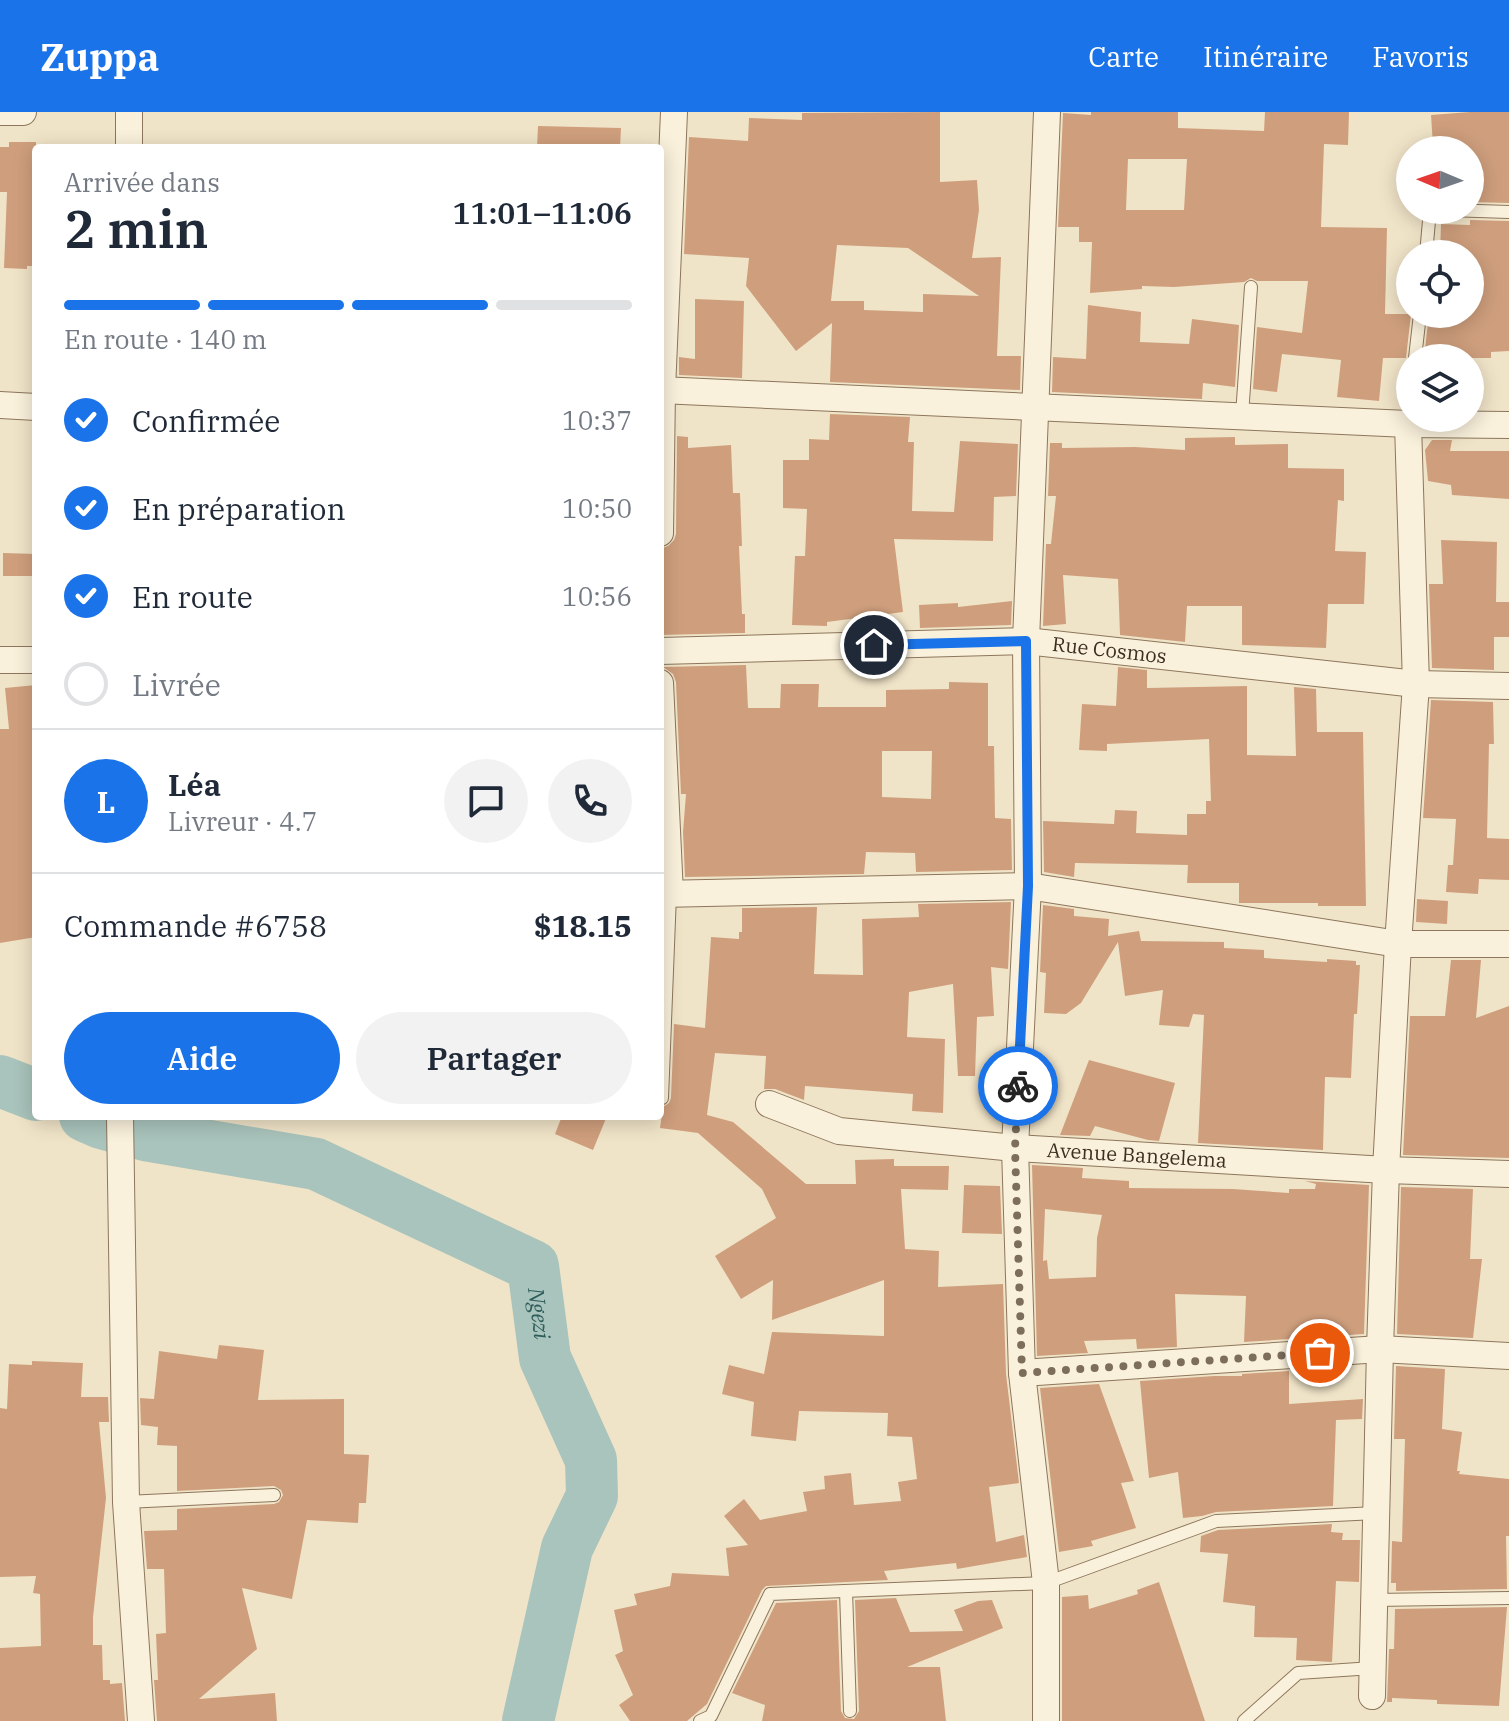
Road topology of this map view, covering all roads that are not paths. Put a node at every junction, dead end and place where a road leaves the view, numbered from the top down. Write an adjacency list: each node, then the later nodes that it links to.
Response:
1 (0, 112): 2 (street)
2 (23, 112)
3 (129, 112): 6 (street)
4 (674, 112): 10 (street)
5 (1047, 112): 13 (street)
6 (129, 144)
7 (1484, 211): 8 (lane)
8 (1509, 212)
9 (1251, 287): 15 (lane)
10 (664, 326)
11 (664, 390): 13 (street)
12 (0, 405): 14 (street)
13 (1035, 406): 15 (street); 20 (street)
14 (32, 407)
15 (1242, 415): 16 (street)
16 (1396, 419)
17 (1484, 424): 18 (street)
18 (1509, 425)
19 (1408, 432): 24 (street)
20 (1026, 641): 21 (street, Rue Cosmos); 24 (street, Rue Cosmos); 27 (street)
21 (664, 651)
22 (0, 660): 23 (street)
23 (32, 660)
24 (1416, 684): 25 (street, Rue Cosmos); 29 (street)
25 (1509, 686)
26 (664, 852): 28 (street)
27 (1028, 886): 28 (street); 29 (street); 34 (street)
28 (665, 894): 31 (lane)
29 (1398, 944): 30 (street); 35 (street)
30 (1509, 944)
31 (664, 962)
32 (769, 1104): 34 (street, Avenue Bangelema)
33 (120, 1120): 41 (street)
34 (1015, 1148): 35 (street, Avenue Bangelema); 39 (street)
35 (1386, 1170): 36 (street, Avenue Bangelema); 37 (street)
36 (1509, 1174)
37 (1380, 1349): 38 (street); 39 (street); 42 (street)
38 (1509, 1356)
39 (1022, 1373): 43 (street)
40 (274, 1495): 41 (lane)
41 (126, 1502): 50 (street)
42 (1376, 1513): 43 (lane); 46 (street)
43 (1046, 1583): 44 (lane); 52 (street)
44 (846, 1591): 49 (lane); 51 (lane)
45 (1509, 1598): 46 (lane)
46 (1374, 1600): 47 (street)
47 (1373, 1668): 48 (street); 53 (lane)
48 (1372, 1696)
49 (850, 1711)
50 (141, 1721)
51 (700, 1721)
52 (1046, 1721)
53 (1244, 1721)

